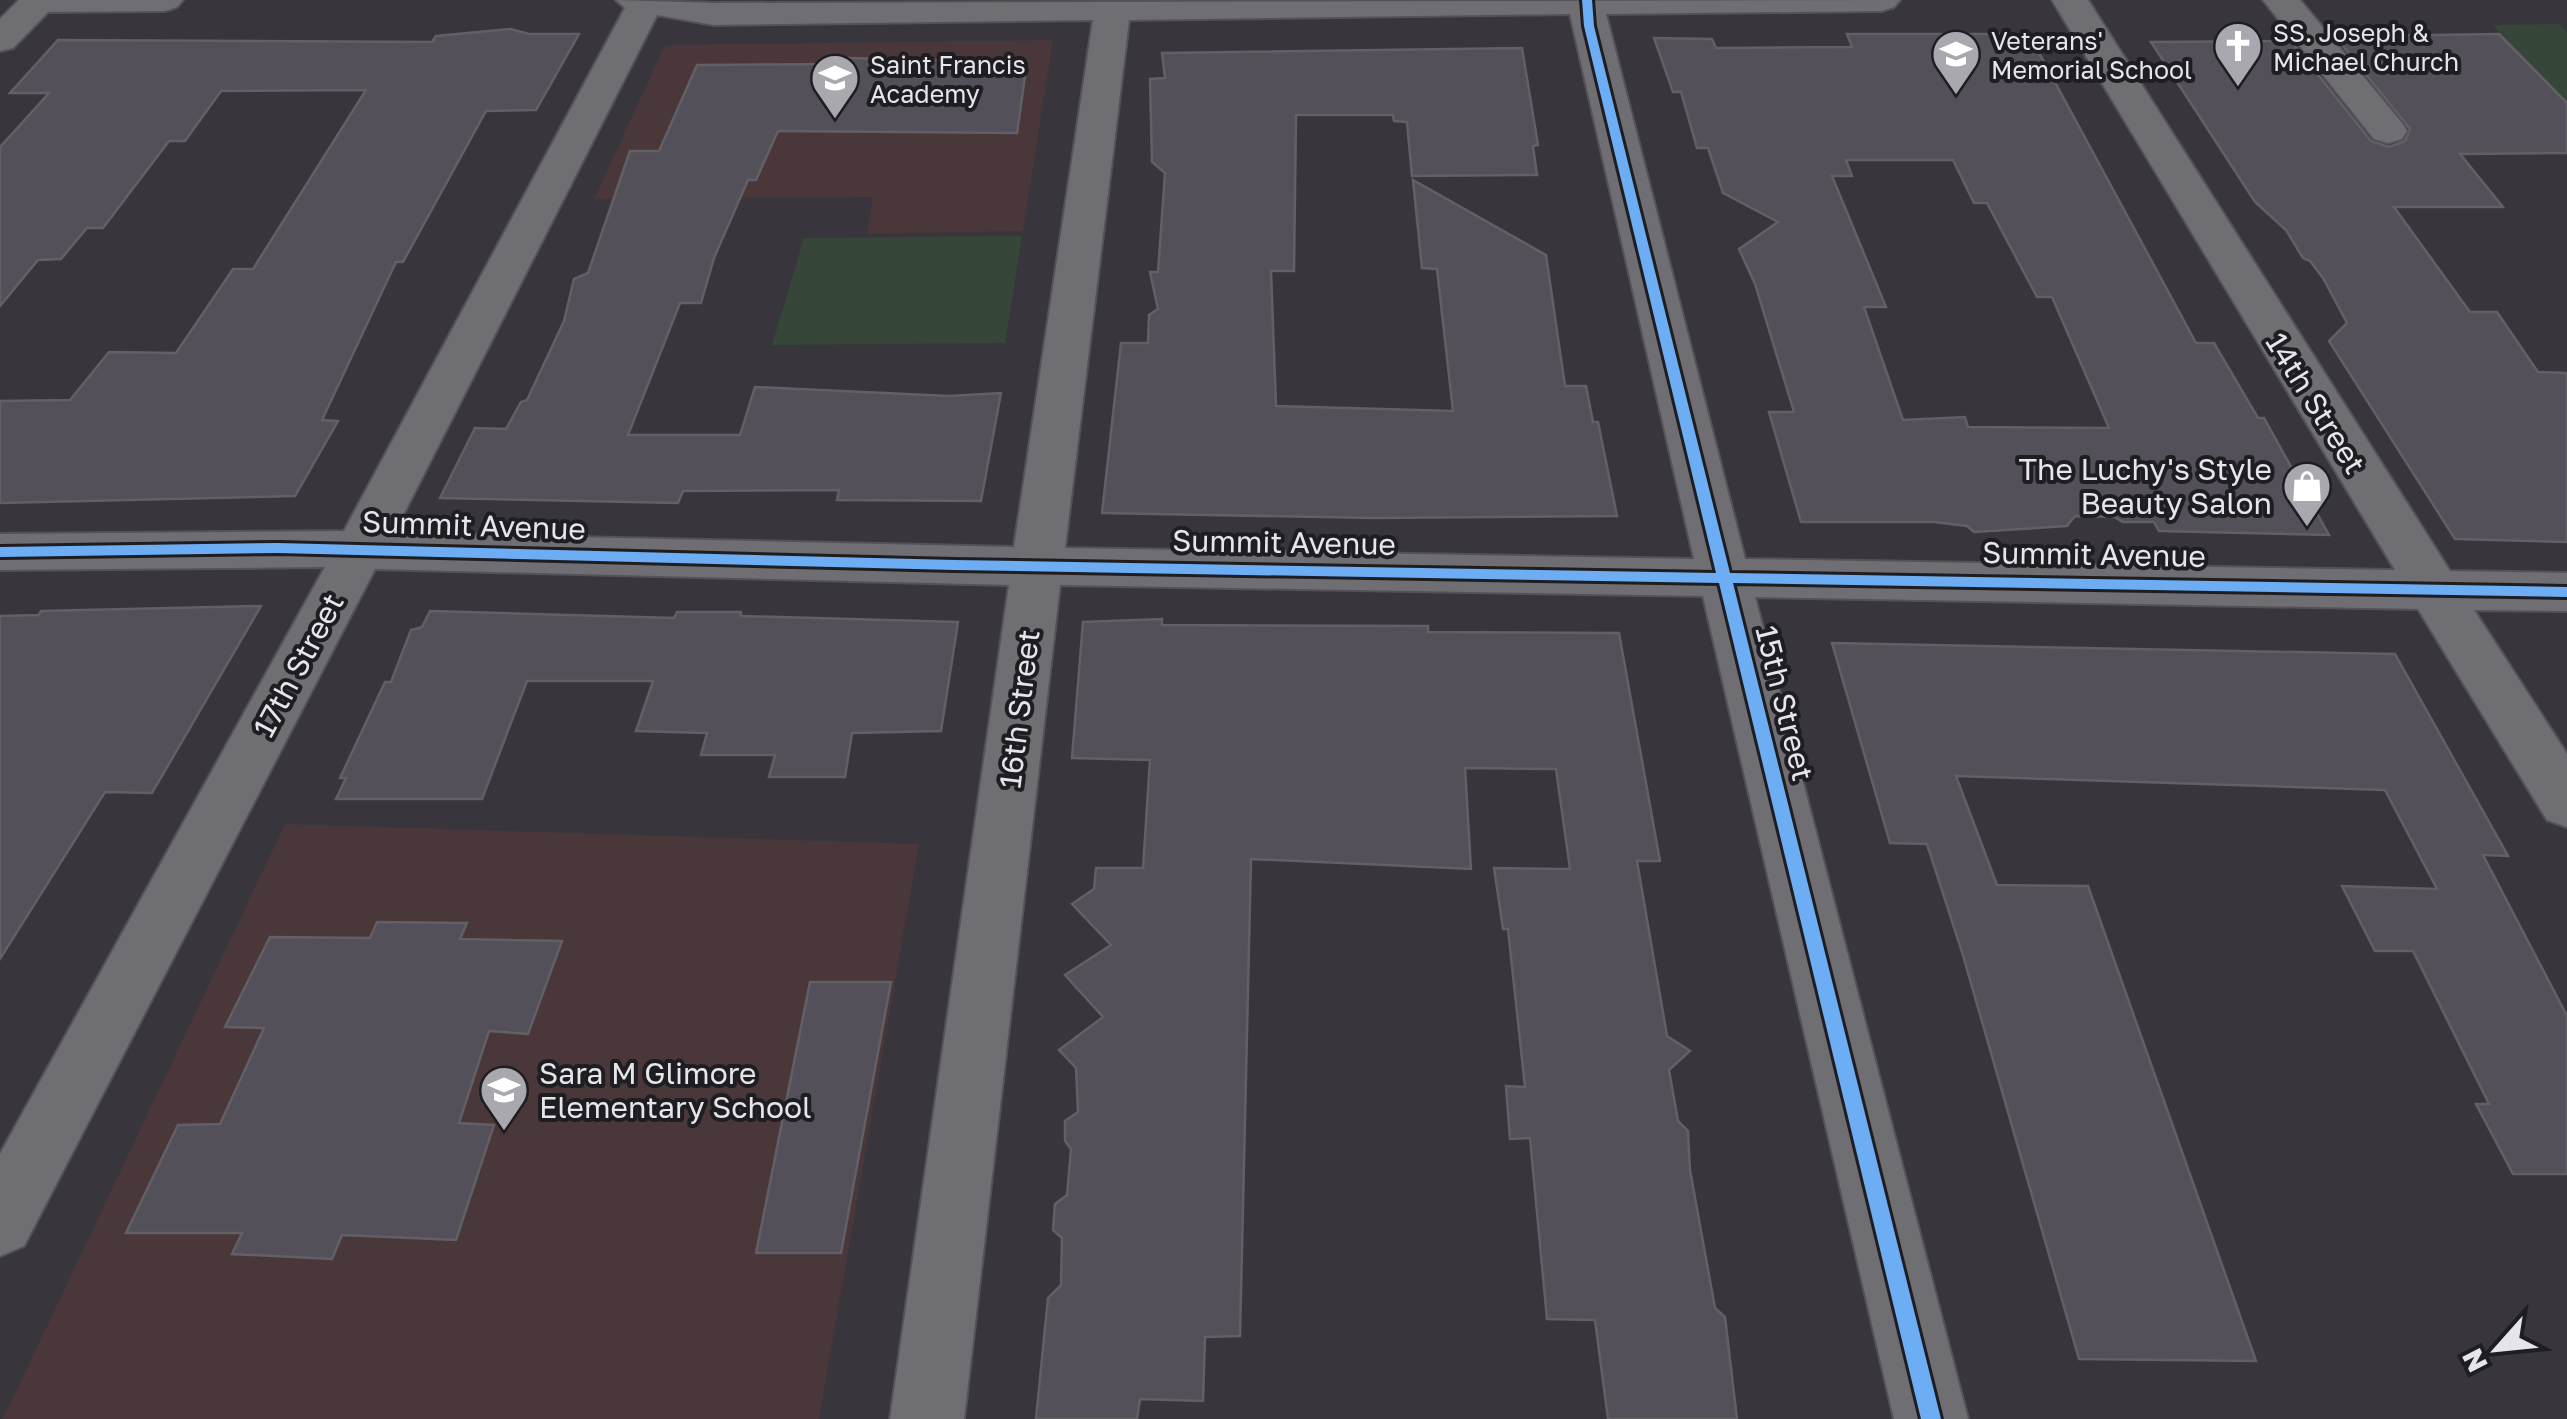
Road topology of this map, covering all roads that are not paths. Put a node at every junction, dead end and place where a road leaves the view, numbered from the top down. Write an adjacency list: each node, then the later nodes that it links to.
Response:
1 (38, 0): 2 (street); 9 (street)
2 (164, 0)
3 (647, 0): 8 (street); 11 (street, 17th Street)
4 (1882, 0): 7 (street)
5 (2070, 0): 15 (street, 14th Street)
6 (2281, 0): 10 (street)
7 (1588, 1): 8 (street); 14 (street, 15th Street)
8 (1113, 6): 13 (street, 16th Street)
9 (0, 40)
10 (2388, 130)
11 (359, 550): 12 (street, Summit Avenue); 13 (street, Summit Avenue); 18 (street, 17th Street)
12 (0, 552)
13 (1039, 566): 14 (street, Summit Avenue); 19 (street, 16th Street)
14 (1725, 575): 15 (street, Summit Avenue); 20 (street, 15th Street)
15 (2432, 589): 16 (street, Summit Avenue); 17 (street, 14th Street)
16 (2567, 592)
17 (2567, 803)
18 (0, 1222)
19 (927, 1419)
20 (1931, 1419)

